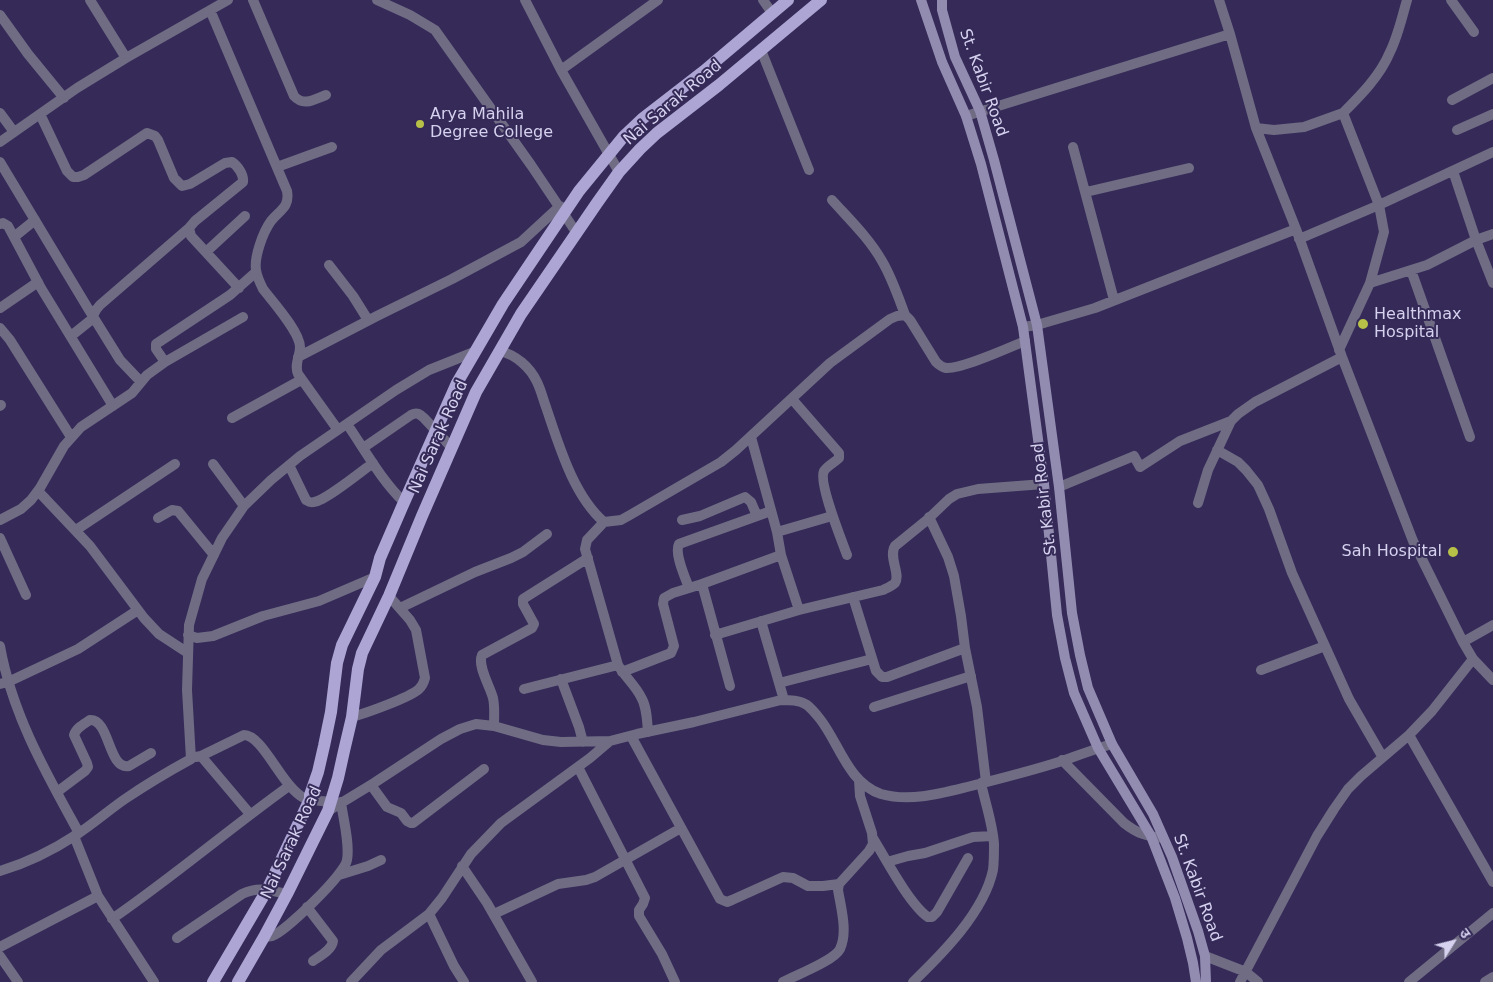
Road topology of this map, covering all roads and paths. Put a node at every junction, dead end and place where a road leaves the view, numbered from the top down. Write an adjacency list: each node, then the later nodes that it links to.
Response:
1 (90, 0): 21 (street)
2 (228, 0): 15 (street)
3 (254, 0): 24 (street)
4 (377, 0): 50 (street)
5 (525, 0): 22 (street)
6 (658, 0): 22 (street)
7 (763, 0): 16 (street)
8 (788, 0): 16 (main road, Nai Sarak Road)
9 (821, 0): 20 (main road, Nai Sarak Road)
10 (921, 0): 32 (main road, St. Kabir Road)
11 (942, 0): 27 (main road, St. Kabir Road)
12 (1219, 0): 19 (street)
13 (1407, 0): 29 (street)
14 (1451, 0): 18 (street)
15 (210, 10): 21 (street); 42 (street)
16 (772, 13): 40 (main road, Nai Sarak Road)
17 (0, 15): 25 (street)
18 (1474, 32)
19 (1230, 34): 27 (street); 33 (street)
20 (761, 50): 44 (street); 46 (main road, Nai Sarak Road)
21 (126, 58): 25 (street)
22 (561, 70): 40 (street)
23 (1493, 78): 26 (street)
24 (326, 95)
25 (64, 98): 30 (street)
26 (1452, 100)
27 (980, 111): 32 (street); 78 (main road, St. Kabir Road)
28 (0, 113): 35 (street)
29 (1343, 113): 33 (street); 49 (street)
30 (40, 114): 35 (street); 55 (street)
31 (1493, 114): 34 (street)
32 (966, 116): 80 (main road, St. Kabir Road)
33 (1256, 128): 56 (street)
34 (1457, 130)
35 (14, 132): 36 (street)
36 (0, 142)
37 (332, 147): 42 (street)
38 (1073, 147): 47 (street)
39 (1493, 152): 45 (street)
40 (608, 154): 46 (street); 50 (main road, Nai Sarak Road)
41 (0, 162): 53 (street)
42 (277, 168): 65 (street)
43 (1189, 168): 47 (street)
44 (809, 170)
45 (1453, 171): 49 (street); 61 (street)
46 (619, 172): 57 (main road, Nai Sarak Road)
47 (1086, 192): 72 (street)
48 (832, 200): 74 (street)
49 (1379, 205): 60 (street); 68 (street)
50 (562, 210): 57 (street); 66 (main road, Nai Sarak Road); 77 (street)
51 (0, 214): 54 (street)
52 (245, 216): 62 (street)
53 (35, 220): 59 (street); 75 (street)
54 (4, 225): 59 (street)
55 (189, 228): 62 (street); 75 (street)
56 (1296, 228): 60 (street); 72 (street)
57 (576, 232): 71 (main road, Nai Sarak Road)
58 (1493, 234): 61 (street)
59 (14, 237): 67 (street)
60 (1299, 239): 85 (street)
61 (1476, 240): 64 (street); 69 (street)
62 (206, 252): 70 (street)
63 (329, 265): 77 (street)
64 (1411, 270): 68 (street); 99 (street)
65 (256, 272): 70 (street); 86 (street)
66 (518, 281): 71 (main road); 84 (main road, Nai Sarak Road)
67 (38, 282): 73 (street); 81 (street)
68 (1370, 283): 85 (street)
69 (1493, 283)
70 (239, 288): 87 (street)
71 (535, 292): 83 (main road, Nai Sarak Road)
72 (1114, 300): 78 (street)
73 (0, 308)
74 (905, 315): 82 (street); 90 (street)
75 (93, 317): 81 (street); 89 (street)
76 (242, 317): 87 (street)
77 (368, 320): 86 (street)
78 (1037, 325): 80 (street); 108 (main road, St. Kabir Road)
79 (0, 328): 97 (street)
80 (1023, 328): 82 (main road, St. Kabir Road)
81 (71, 336): 91 (street)
82 (1025, 341): 107 (main road, St. Kabir Road)
83 (500, 351): 101 (main road, Nai Sarak Road); 120 (street)
84 (474, 352): 94 (street); 96 (main road, Nai Sarak Road)
85 (1340, 354): 93 (street); 142 (street)
86 (298, 357): 88 (street)
87 (165, 362): 89 (street)
88 (301, 380): 92 (street); 95 (street)
89 (141, 382): 91 (street)
90 (792, 398): 98 (street); 115 (street)
91 (113, 406): 97 (street)
92 (232, 418)
93 (1230, 422): 102 (street); 108 (street)
94 (347, 424): 95 (street); 100 (street)
95 (338, 430): 106 (street)
96 (436, 431): 100 (street); 101 (street); 110 (main road, Nai Sarak Road)
97 (71, 437): 109 (street)
98 (751, 437): 113 (street); 120 (street)
99 (1470, 437)
100 (363, 448): 103 (street)
101 (452, 448): 133 (main road, Nai Sarak Road)
102 (1217, 450): 111 (street); 144 (street)
103 (373, 463): 106 (street); 110 (street)
104 (175, 464): 121 (street)
105 (213, 464): 112 (street)
106 (289, 465): 112 (street)
107 (1044, 484): 116 (street); 168 (main road, St. Kabir Road)
108 (1059, 487): 167 (main road, St. Kabir Road)
109 (38, 491): 118 (street); 121 (street)
110 (404, 502): 129 (main road, Nai Sarak Road)
111 (1198, 503)
112 (244, 506): 126 (street)
113 (771, 511): 114 (street); 122 (street)
114 (757, 516): 119 (street); 131 (street)
115 (832, 516): 122 (street); 125 (street)
116 (930, 517): 134 (street); 145 (street)
117 (158, 518): 126 (street)
118 (0, 520)
119 (682, 520)
120 (604, 522): 128 (street)
121 (76, 530): 136 (street)
122 (777, 532): 127 (street)
123 (547, 534): 135 (street)
124 (0, 538): 132 (street)
125 (847, 554)
126 (214, 555): 140 (street)
127 (781, 555): 130 (street); 137 (street)
128 (588, 558): 149 (street); 161 (street)
129 (375, 577): 140 (street); 180 (main road, Nai Sarak Road)
130 (702, 584): 131 (street); 141 (street)
131 (688, 588): 149 (street)
132 (26, 595)
133 (389, 596): 135 (street); 160 (main road, Nai Sarak Road)
134 (853, 597): 137 (street); 147 (street)
135 (400, 608): 160 (street)
136 (138, 610): 146 (street); 154 (street)
137 (799, 610): 138 (street)
138 (761, 621): 141 (street); 155 (street)
139 (1493, 625): 142 (street)
140 (188, 635): 146 (street)
141 (715, 635): 156 (street)
142 (1463, 642): 148 (street)
143 (0, 646): 154 (street)
144 (1325, 646): 150 (street); 170 (street)
145 (965, 648): 147 (street); 151 (street)
146 (188, 653): 171 (street)
147 (872, 659): 155 (street)
148 (1473, 659): 153 (street); 163 (street)
149 (620, 669): 152 (street); 162 (street)
150 (1261, 670)
151 (970, 676): 159 (street); 176 (street)
152 (561, 680): 157 (street); 165 (street)
153 (1493, 680)
154 (4, 683): 179 (street)
155 (779, 683): 158 (street)
156 (730, 686)
157 (524, 689)
158 (784, 700): 162 (street); 175 (street)
159 (874, 707)
160 (352, 717): 181 (main road, Nai Sarak Road)
161 (494, 726): 165 (street); 177 (street)
162 (648, 732): 164 (street)
163 (1408, 735): 170 (street); 196 (street)
164 (631, 736): 166 (street); 183 (street)
165 (582, 742): 166 (street)
166 (610, 742): 173 (street)
167 (1112, 744): 168 (street); 188 (main road, St. Kabir Road)
168 (1098, 748): 172 (street); 186 (main road, St. Kabir Road)
169 (151, 753): 179 (street)
170 (1382, 756): 212 (street)
171 (196, 757): 178 (street); 182 (street); 184 (street)
172 (1062, 760): 176 (street); 186 (street)
173 (578, 767): 191 (street); 193 (street)
174 (484, 769): 177 (street)
175 (859, 780): 176 (street); 187 (street)
176 (984, 783): 185 (street)
177 (371, 785): 181 (street)
178 (289, 786): 180 (street); 182 (street)
179 (57, 792): 184 (street)
180 (310, 800): 181 (street); 198 (main road, Nai Sarak Road)
181 (333, 805): 195 (street); 199 (main road, Nai Sarak Road)
182 (250, 814): 205 (street)
183 (681, 828): 191 (street); 197 (street)
184 (77, 835): 194 (street); 200 (street)
185 (993, 836): 192 (street); 223 (street)
186 (1151, 836): 188 (street); 224 (main road, St. Kabir Road)
187 (873, 838): 192 (street); 197 (street)
188 (1163, 838): 210 (main road, St. Kabir Road)
189 (968, 858): 192 (street)
190 (381, 860): 195 (street)
191 (625, 861): 204 (street); 221 (street)
192 (887, 862)
193 (462, 866): 203 (street); 204 (street)
194 (0, 871)
195 (338, 875): 201 (street)
196 (1493, 882)
197 (839, 884): 222 (street)
198 (266, 890): 199 (street); 207 (street); 216 (main road, Nai Sarak Road)
199 (287, 894): 206 (main road, Nai Sarak Road)
200 (98, 896): 205 (street); 208 (street)
201 (307, 907): 206 (street); 211 (street)
202 (1493, 913): 228 (street)
203 (429, 914): 218 (street); 219 (street)
204 (494, 914): 220 (street)
205 (112, 919): 215 (street)
206 (264, 937): 217 (main road, Nai Sarak Road)
207 (177, 938)
208 (0, 948)
209 (0, 956): 214 (street)
210 (1205, 956): 212 (street); 225 (main road, St. Kabir Road)
211 (313, 961)
212 (1246, 972): 226 (street); 227 (street)
213 (1493, 977): 229 (street)
214 (18, 982)
215 (154, 982)
216 (213, 982)
217 (238, 982)
218 (351, 982)
219 (464, 982)
220 (532, 982)
221 (675, 982)
222 (783, 982)
223 (914, 982)
224 (1196, 982)
225 (1206, 982)
226 (1240, 982)
227 (1258, 982)
228 (1409, 982)
229 (1485, 982)

